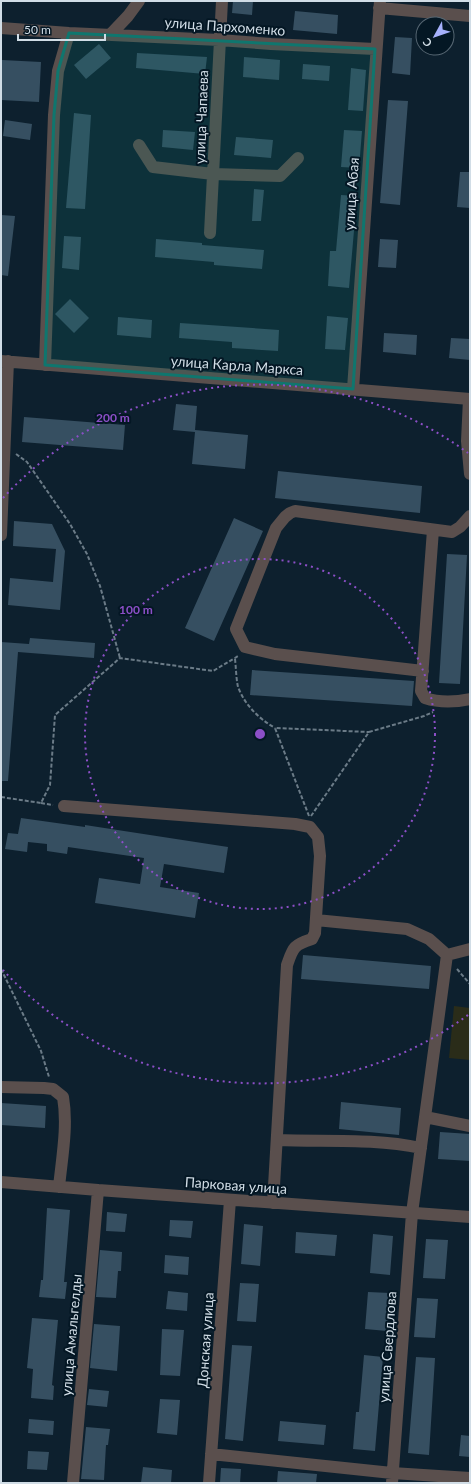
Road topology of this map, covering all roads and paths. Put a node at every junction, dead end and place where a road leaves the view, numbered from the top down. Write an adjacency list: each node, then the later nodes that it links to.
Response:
1 (139, 1): 7 (street)
2 (222, 1): 8 (street, улица Чапаева)
3 (379, 5): 4 (street); 9 (street, улица Абая)
4 (470, 16)
5 (1, 28): 6 (street, улица Пархоменко)
6 (69, 33): 7 (street, улица Пархоменко); 15 (street)
7 (110, 34): 8 (street, улица Пархоменко)
8 (219, 40): 9 (street, улица Пархоменко); 12 (street, улица Чапаева)
9 (375, 49): 16 (street, улица Абая)
10 (139, 145): 12 (street)
11 (298, 158): 12 (street)
12 (214, 174): 13 (street, улица Чапаева)
13 (210, 234)
14 (4, 361): 15 (street, улица Карла Маркса); 17 (street)
15 (45, 365): 16 (street, улица Карла Маркса)
16 (353, 389): 18 (street, улица Карла Маркса)
17 (3, 397): 19 (street)
18 (469, 399): 20 (street)
19 (2, 447): 23 (street); 25 (path)
20 (470, 474)
21 (470, 516): 22 (street)
22 (433, 530): 24 (street); 27 (street)
23 (1, 535)
24 (245, 647): 26 (path); 27 (street)
25 (120, 658): 26 (path); 32 (path)
26 (235, 658): 30 (path)
27 (423, 671): 28 (street)
28 (470, 699)
29 (437, 710): 31 (path)
30 (275, 728): 31 (path); 31 (path)
31 (369, 732)
32 (1, 797)
33 (64, 806): 34 (street)
34 (316, 920): 36 (street); 43 (street)
35 (470, 949): 36 (street)
36 (447, 958): 38 (path); 41 (street, улица Свердлова)
37 (1, 969): 40 (path)
38 (470, 984)
39 (1, 1087): 40 (street)
40 (53, 1089): 46 (street)
41 (425, 1117): 42 (street); 44 (street, улица Свердлова)
42 (470, 1126)
43 (277, 1140): 44 (street); 49 (street)
44 (421, 1148): 50 (street, улица Свердлова)
45 (1, 1182): 46 (street, Парковая улица)
46 (59, 1187): 47 (street, Парковая улица)
47 (98, 1190): 48 (street, Парковая улица); 55 (street, улица Амальгелды)
48 (230, 1200): 49 (street, Парковая улица); 52 (street, Донская улица)
49 (273, 1203): 50 (street, Парковая улица)
50 (412, 1213): 51 (street, Парковая улица); 53 (street, улица Свердлова)
51 (470, 1217)
52 (211, 1454): 53 (street); 56 (street, Донская улица)
53 (392, 1478): 54 (street)
54 (470, 1478)
55 (73, 1483)
56 (209, 1483)

